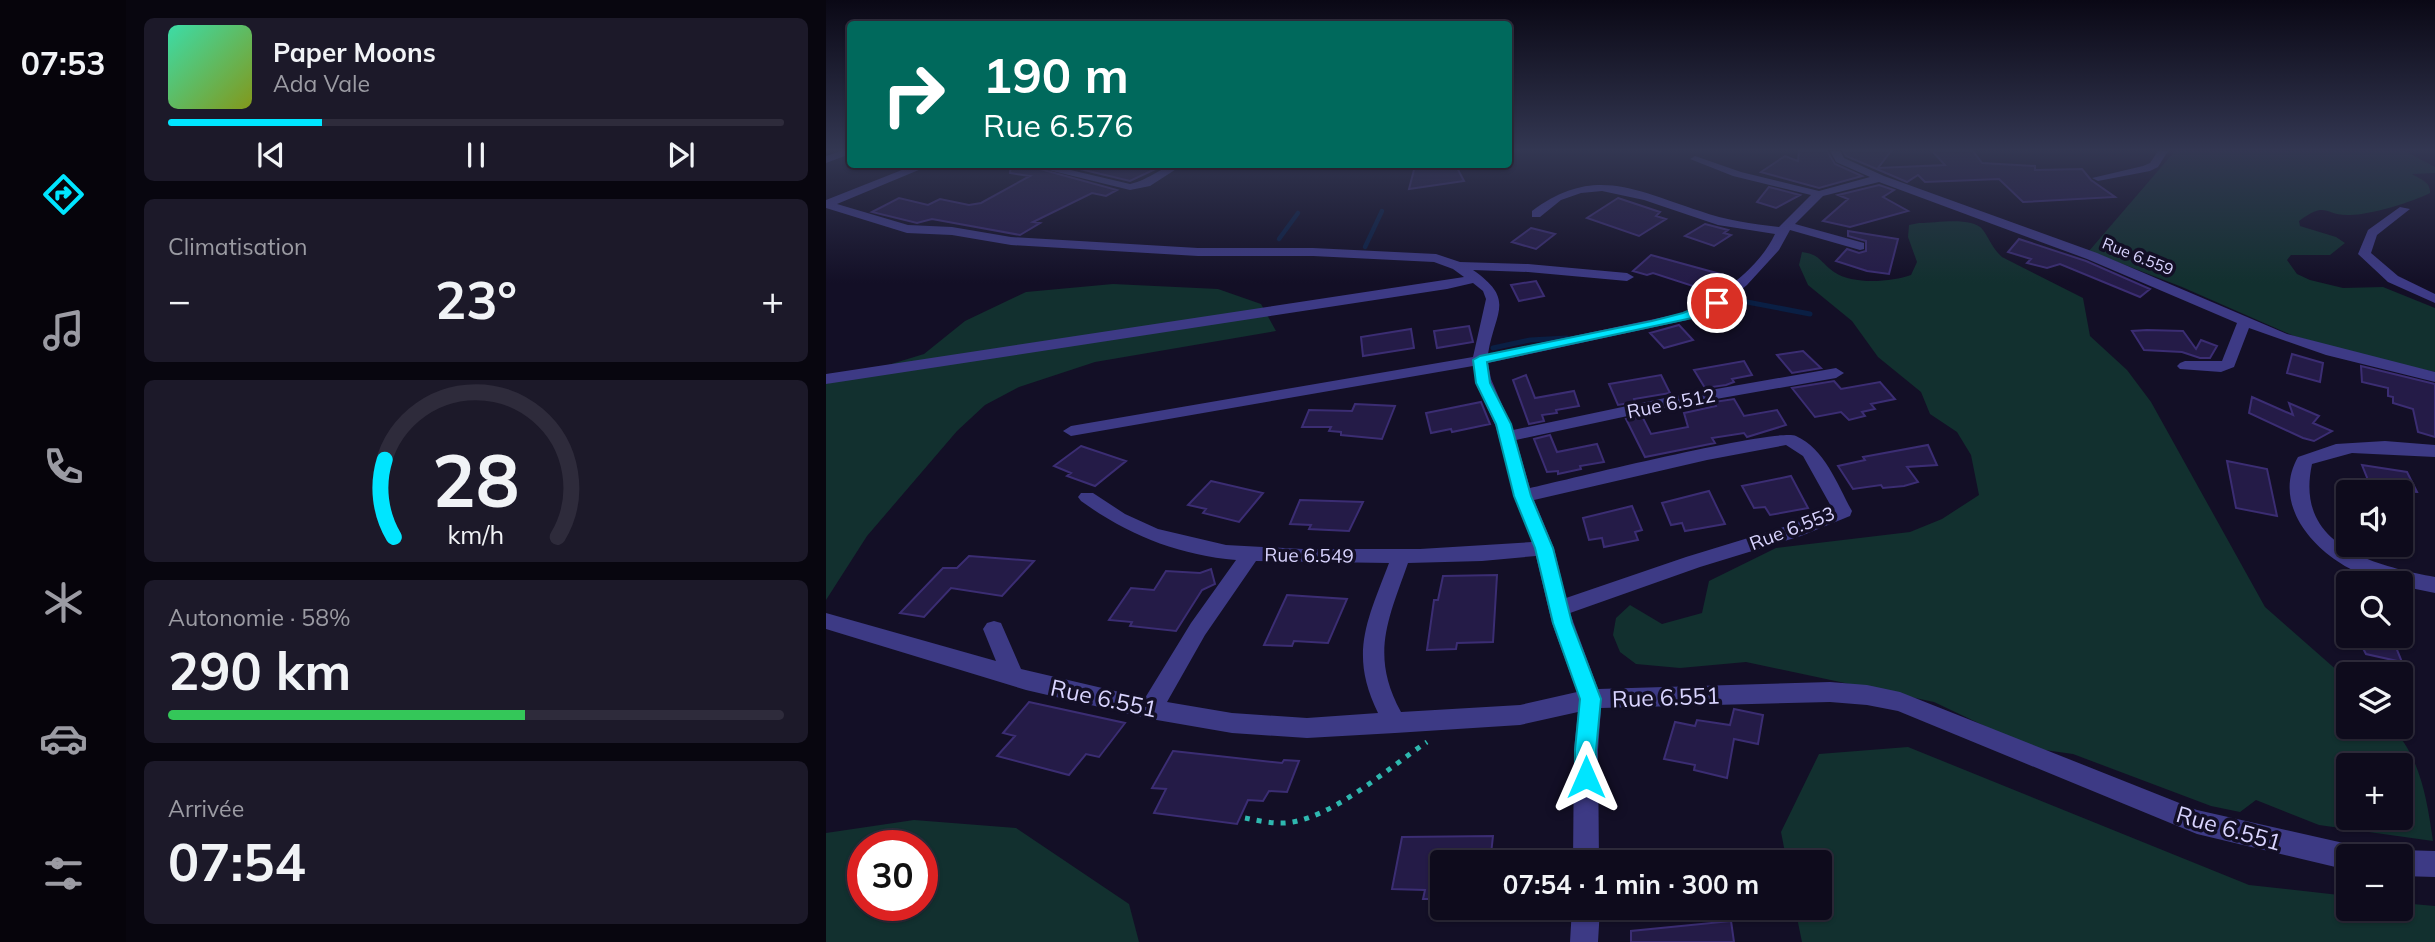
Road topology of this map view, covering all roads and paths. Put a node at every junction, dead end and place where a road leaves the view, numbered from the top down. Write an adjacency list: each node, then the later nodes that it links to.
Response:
1 (849, 195): 6 (street)
2 (1566, 195): 9 (street)
3 (1635, 195): 10 (street)
4 (1818, 195): 10 (street)
5 (1926, 195): 16 (street, Rue 6.559)
6 (826, 204)
7 (826, 204): 12 (street)
8 (2404, 209): 15 (street)
9 (1536, 214)
10 (1785, 229): 11 (street); 17 (street)
11 (1860, 246)
12 (1458, 266): 13 (street); 14 (street)
13 (1627, 277)
14 (1475, 278): 17 (street); 21 (street)
15 (2435, 299)
16 (2245, 320): 18 (street); 20 (street, Rue 6.559)
17 (1480, 360): 22 (street); 23 (street)
18 (2185, 366)
19 (1836, 373): 23 (street, Rue 6.512)
20 (2435, 377)
21 (826, 379)
22 (1071, 431)
23 (1507, 437): 25 (street)
24 (2435, 451): 30 (street)
25 (1523, 496): 27 (street); 31 (street, Rue 6.553)
26 (1087, 497): 28 (street, Rue 6.549)
27 (1544, 548): 29 (street, Rue 6.549); 31 (street)
28 (1251, 554): 29 (street, Rue 6.549); 36 (street)
29 (1401, 556): 37 (street)
30 (2435, 585)
31 (1559, 609): 35 (street)
32 (826, 621): 34 (street, Rue 6.551)
33 (994, 629): 34 (street)
34 (1013, 675): 36 (street, Rue 6.551)
35 (1591, 699): 37 (street, Rue 6.551); 40 (street); 41 (street, Rue 6.551)
36 (1151, 709): 37 (street, Rue 6.551)
37 (1395, 723)
38 (1429, 741): 39 (path)
39 (1245, 818)
40 (1586, 850)
41 (2336, 854)
42 (2413, 863): 43 (street)
43 (2435, 864)
44 (1585, 920): 45 (street)
45 (1584, 942)

